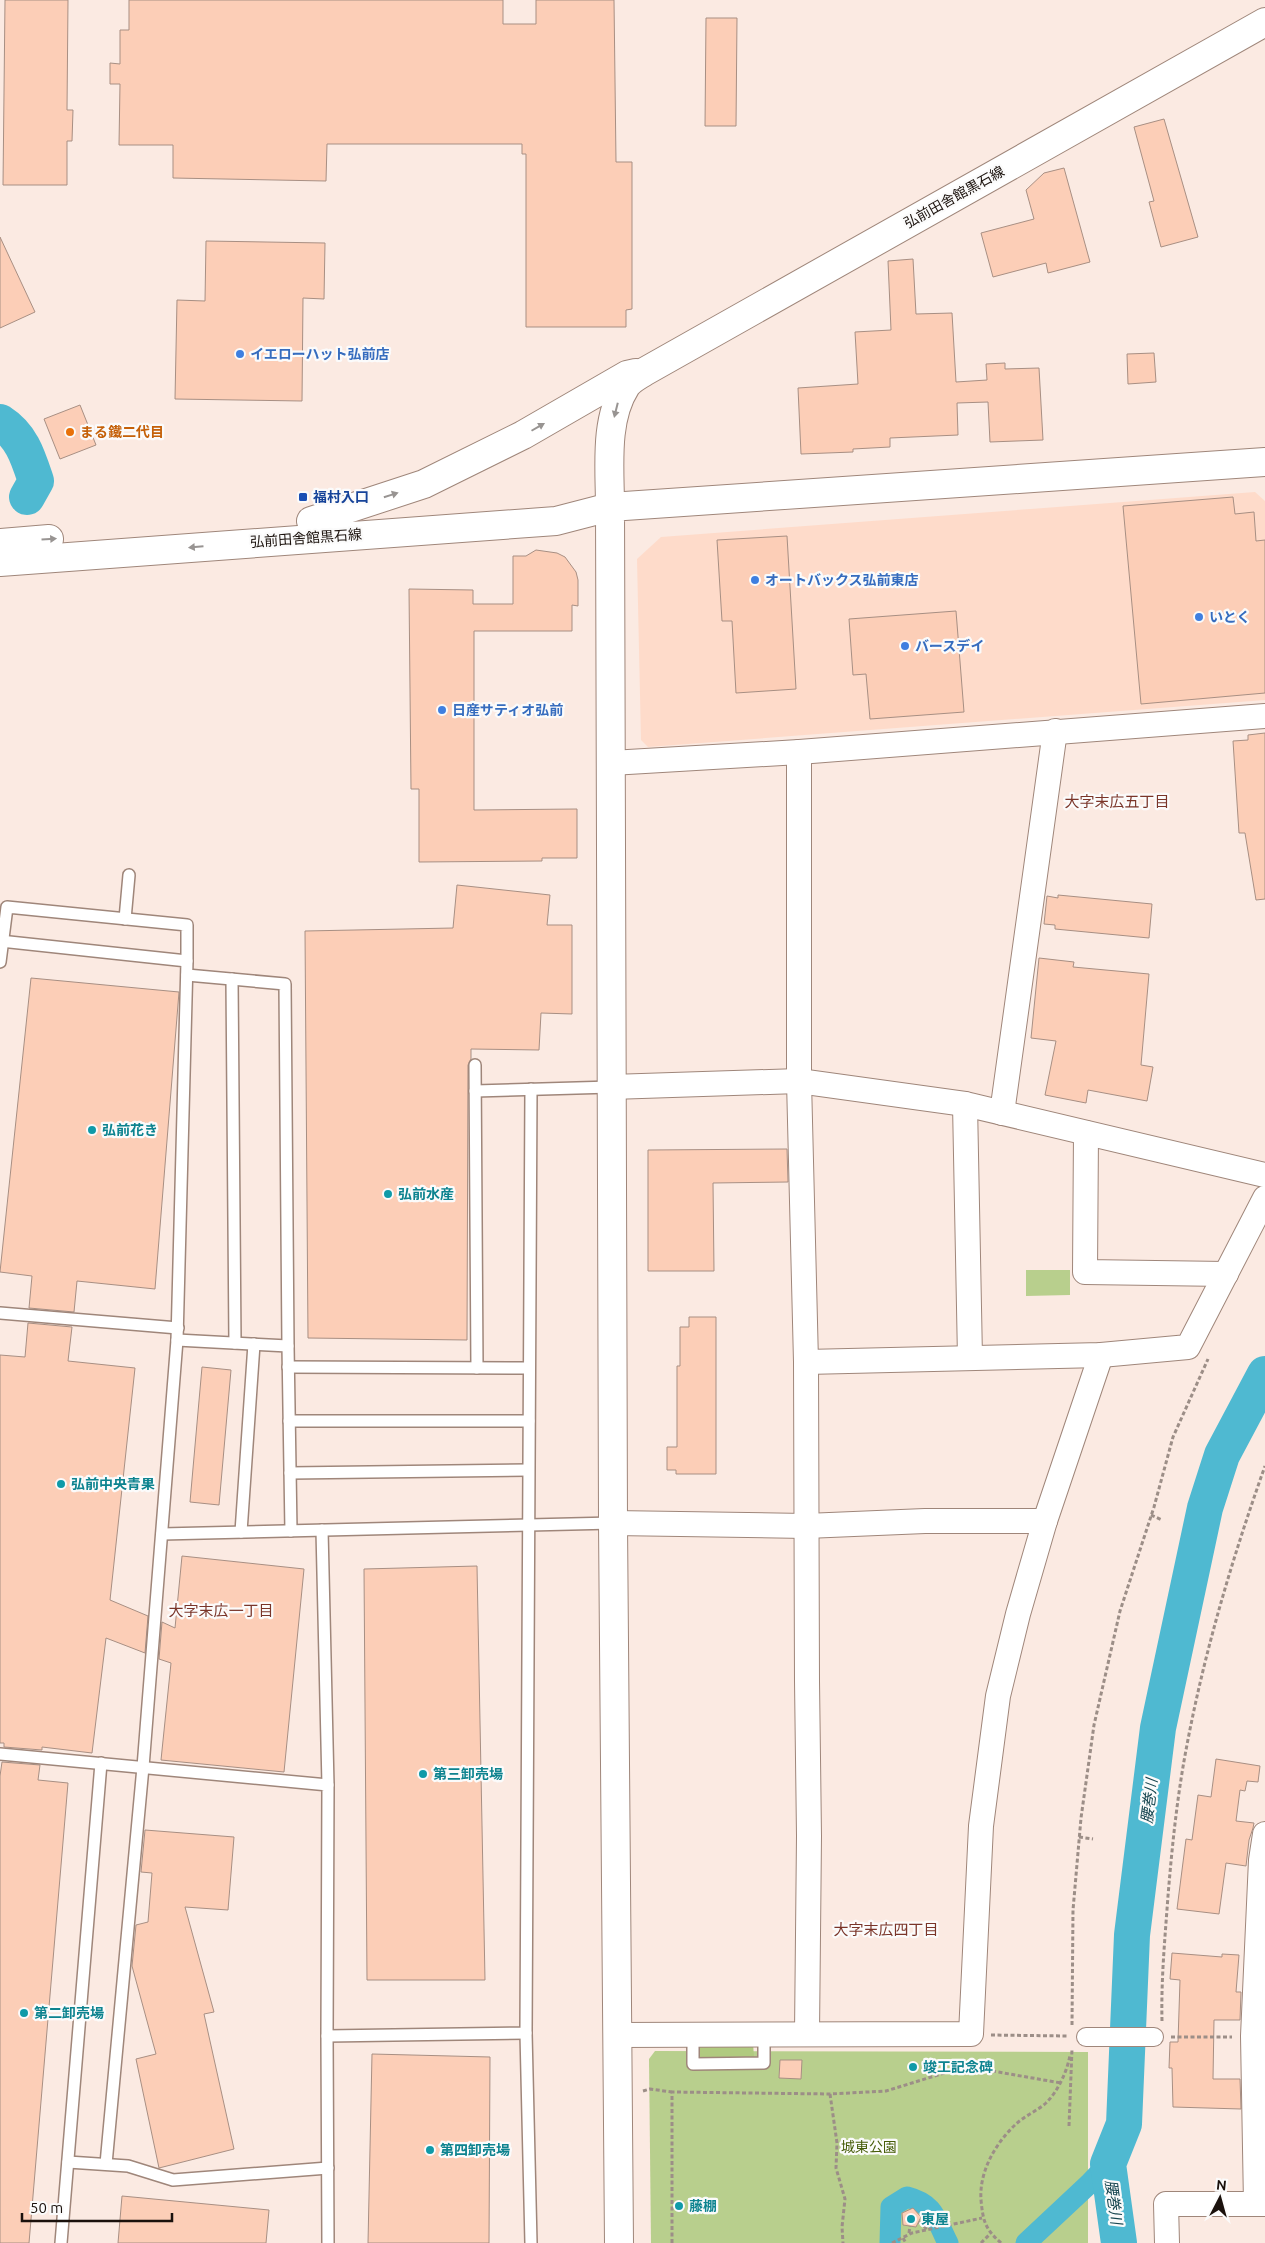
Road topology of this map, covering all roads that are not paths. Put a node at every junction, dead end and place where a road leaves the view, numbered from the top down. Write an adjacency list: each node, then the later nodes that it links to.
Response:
1 (1265, 22): 2 (main road, 弘前田舎館黒石線)
2 (644, 372): 4 (main road, 弘前田舎館黒石線, one-way to 4); 5 (main road, 弘前田舎館黒石線, one-way to 2)
3 (1265, 462): 4 (main road)
4 (610, 507): 5 (main road, 弘前田舎館黒石線); 7 (main road, 弘前田舎館黒石線, one-way to 7); 11 (main road)
5 (311, 521): 6 (main road, 弘前田舎館黒石線, one-way to 5)
6 (0, 543)
7 (0, 562)
8 (1265, 716): 9 (street)
9 (1055, 731): 10 (street); 25 (street)
10 (799, 752): 11 (street); 20 (street)
11 (611, 763): 21 (main road)
12 (129, 875): 13 (lane)
13 (125, 919): 14 (lane); 15 (lane)
14 (1, 941): 15 (lane); 16 (lane)
15 (187, 961): 17 (lane)
16 (0, 962)
17 (187, 975): 18 (lane); 31 (lane)
18 (232, 979): 33 (lane); 35 (lane)
19 (475, 1065): 23 (lane)
20 (799, 1081): 21 (street); 24 (street); 38 (street)
21 (611, 1087): 22 (lane); 47 (main road)
22 (530, 1089): 23 (lane); 41 (lane)
23 (475, 1091): 40 (lane)
24 (965, 1104): 25 (street); 37 (street)
25 (1002, 1113): 26 (street)
26 (1086, 1132): 27 (street); 29 (street)
27 (1265, 1175)
28 (1265, 1198): 29 (street)
29 (1226, 1274): 36 (street)
30 (0, 1314): 31 (lane)
31 (178, 1328): 32 (lane)
32 (177, 1340): 33 (lane); 53 (lane)
33 (235, 1343): 34 (lane)
34 (254, 1344): 35 (lane); 52 (lane)
35 (288, 1346): 39 (lane)
36 (1101, 1355): 37 (street); 46 (street)
37 (970, 1358): 38 (street)
38 (806, 1362): 49 (street)
39 (288, 1367): 40 (lane); 42 (lane)
40 (477, 1368): 41 (lane)
41 (529, 1368): 43 (lane)
42 (289, 1421): 43 (lane); 45 (lane)
43 (528, 1421): 44 (lane)
44 (528, 1470): 45 (lane); 48 (lane)
45 (290, 1473): 51 (lane)
46 (1045, 1521): 49 (street); 61 (street)
47 (613, 1523): 48 (lane); 49 (street); 62 (main road)
48 (528, 1525): 50 (lane); 60 (lane)
49 (806, 1526): 61 (street)
50 (322, 1530): 51 (lane); 57 (lane)
51 (291, 1531): 52 (lane)
52 (241, 1532): 53 (lane)
53 (162, 1534): 56 (lane)
54 (0, 1754): 55 (lane)
55 (101, 1763): 56 (lane); 67 (lane)
56 (144, 1767): 57 (lane); 68 (lane)
57 (328, 1785): 63 (lane)
58 (1265, 1834): 59 (street)
59 (1263, 1860): 64 (street)
60 (526, 2033): 63 (lane); 73 (lane)
61 (807, 2033): 62 (street)
62 (617, 2035): 74 (main road)
63 (327, 2036): 69 (lane)
64 (1259, 2036): 70 (street)
65 (1159, 2037): 66 (street)
66 (1075, 2038)
67 (68, 2162): 68 (lane); 71 (lane)
68 (106, 2164): 69 (lane)
69 (328, 2168): 72 (lane)
70 (1260, 2204): 75 (street)
71 (61, 2243)
72 (328, 2243)
73 (531, 2243)
74 (619, 2243)
75 (1167, 2243)

